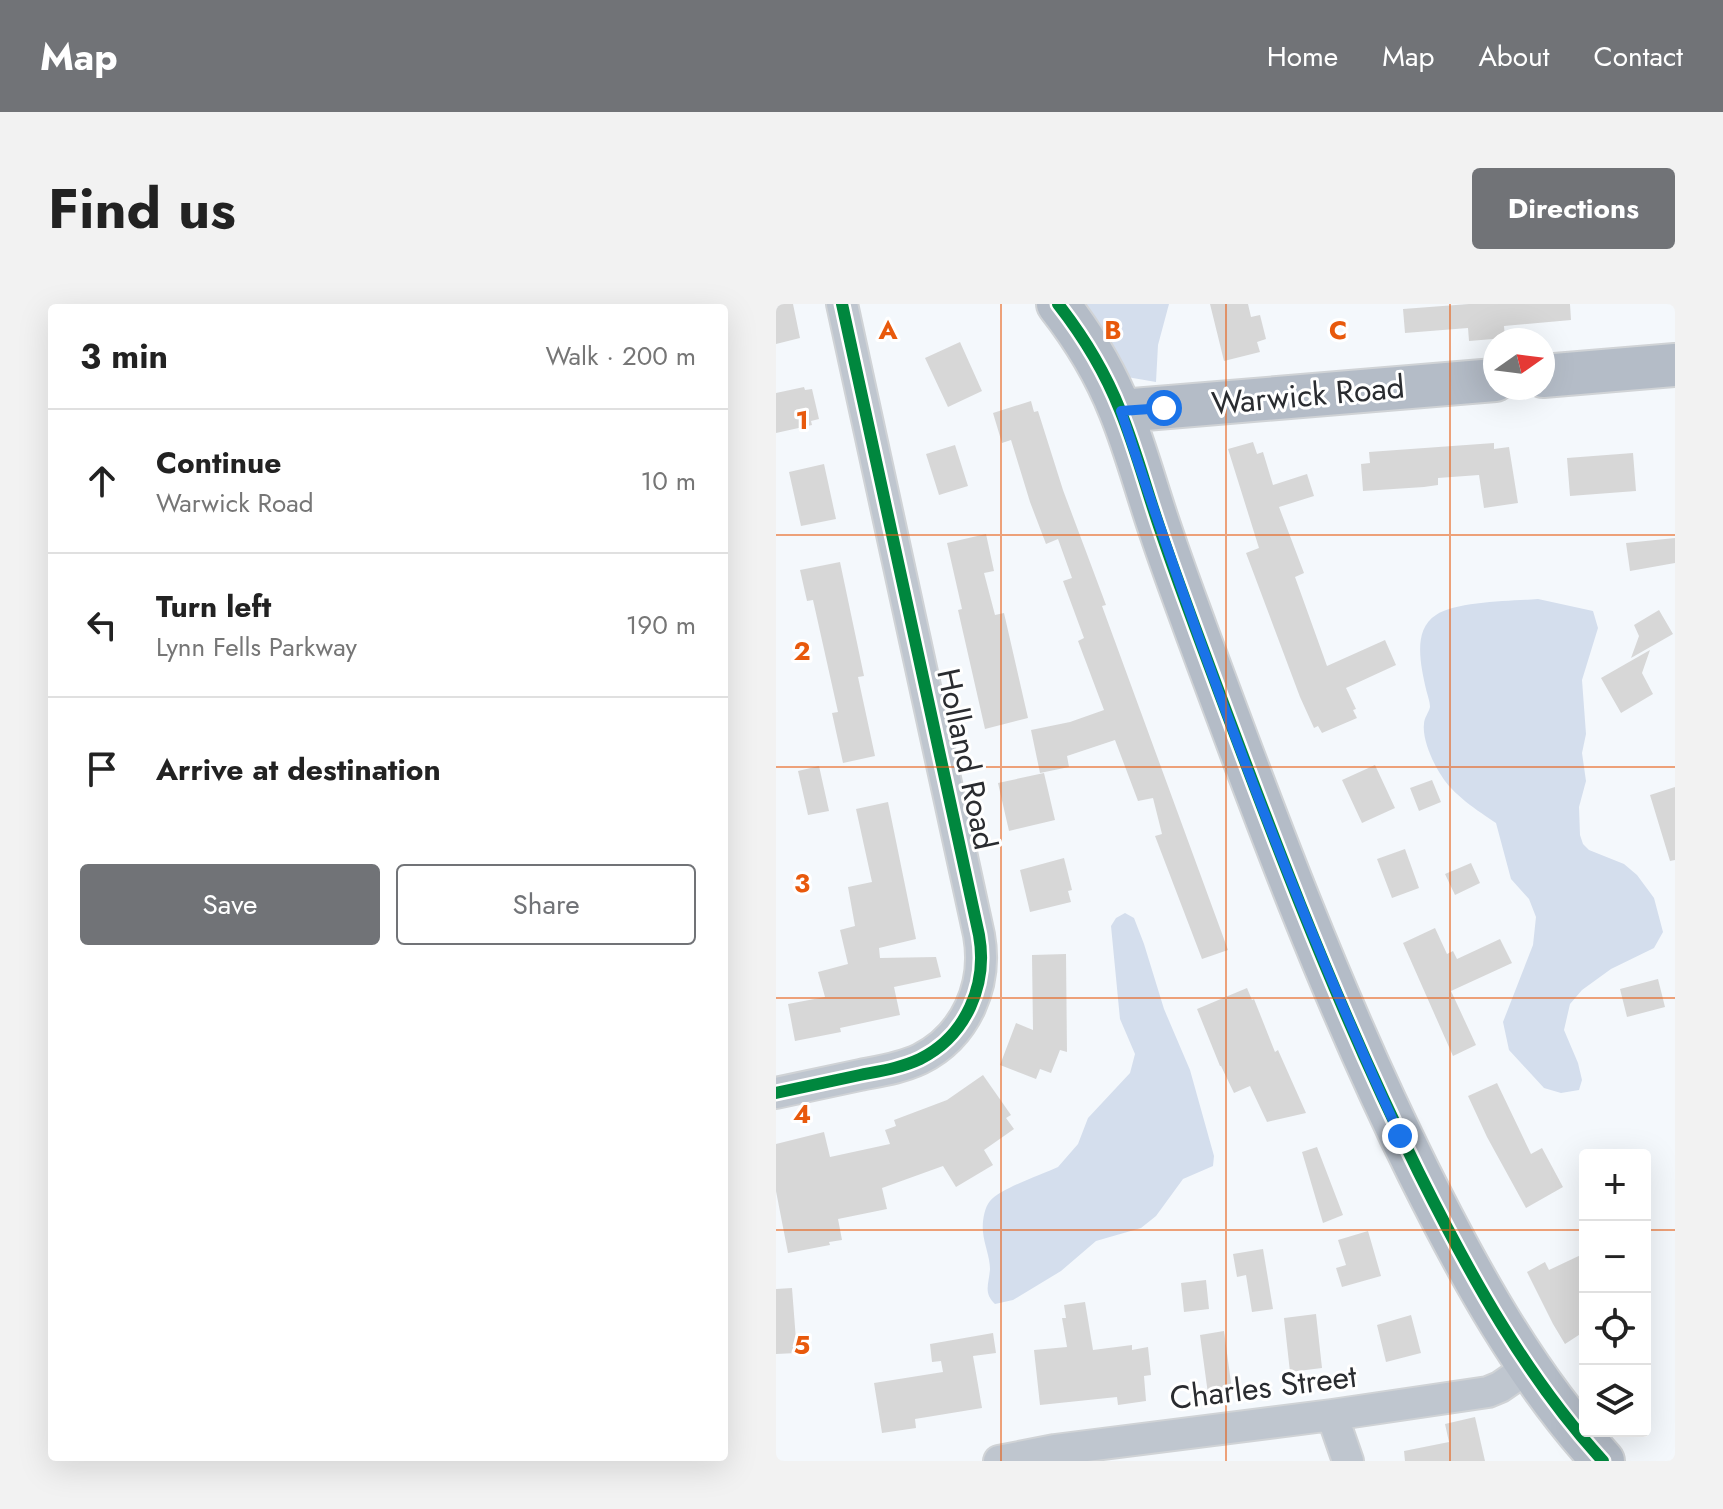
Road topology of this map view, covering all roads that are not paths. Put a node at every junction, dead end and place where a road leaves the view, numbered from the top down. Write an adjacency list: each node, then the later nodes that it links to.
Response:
1 (842, 304): 7 (street, Holland Road)
2 (1058, 304): 6 (main road)
3 (1675, 365): 4 (main road)
4 (1555, 375)
5 (1483, 381): 6 (main road, Warwick Road)
6 (1121, 411): 8 (main road)
7 (776, 1093)
8 (1529, 1367): 9 (street, Charles Street); 13 (main road)
9 (1332, 1415): 10 (street, Charles Street); 12 (street)
10 (1041, 1457): 11 (street, Charles Street)
11 (999, 1461)
12 (1348, 1461)
13 (1603, 1461)

